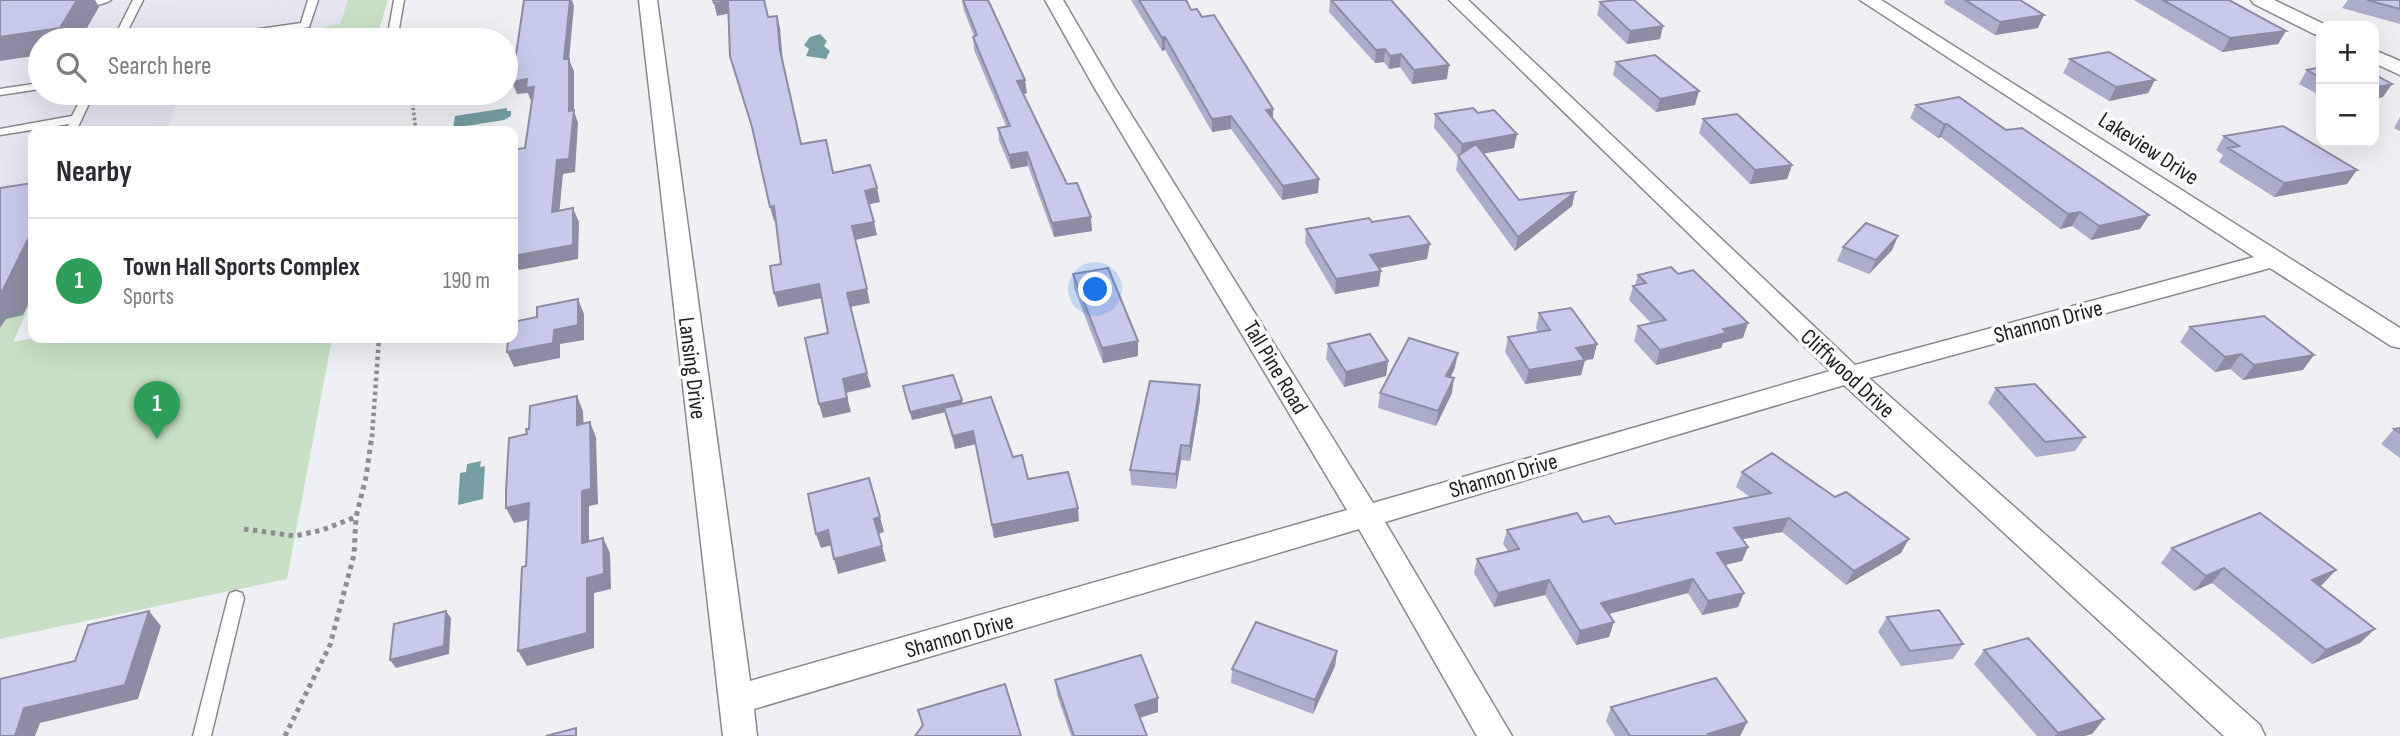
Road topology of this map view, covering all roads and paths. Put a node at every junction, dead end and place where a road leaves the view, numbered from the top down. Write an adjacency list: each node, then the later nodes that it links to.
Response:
1 (106, 0): 10 (lane)
2 (138, 0): 11 (lane)
3 (313, 0): 12 (lane)
4 (399, 0): 13 (lane)
5 (648, 0): 35 (street, Lansing Drive)
6 (1054, 0): 31 (street, Tall Pine Road)
7 (1458, 0): 30 (street, Cliffwood Drive)
8 (1869, 0): 27 (street, Lakeview Drive)
9 (2260, 0): 14 (street)
10 (66, 6)
11 (124, 28)
12 (284, 28)
13 (394, 28)
14 (2316, 28)
15 (2379, 58): 16 (street)
16 (2400, 69)
17 (28, 88): 18 (lane)
18 (0, 92)
19 (83, 105): 21 (lane)
20 (412, 105): 24 (path)
21 (76, 119): 22 (lane); 23 (lane)
22 (35, 126)
23 (73, 126)
24 (415, 126)
25 (28, 127): 26 (lane)
26 (0, 132)
27 (2274, 259): 28 (street, Lakeview Drive); 30 (street, Shannon Drive)
28 (2400, 340)
29 (379, 343): 32 (path)
30 (1849, 375): 31 (street, Shannon Drive); 40 (street, Cliffwood Drive)
31 (1365, 515): 35 (street, Shannon Drive); 39 (street, Tall Pine Road)
32 (356, 517): 33 (path); 37 (path)
33 (244, 529)
34 (236, 598): 36 (lane)
35 (735, 700): 38 (street, Lansing Drive)
36 (202, 736)
37 (285, 736)
38 (740, 736)
39 (1495, 736)
40 (2248, 736)

